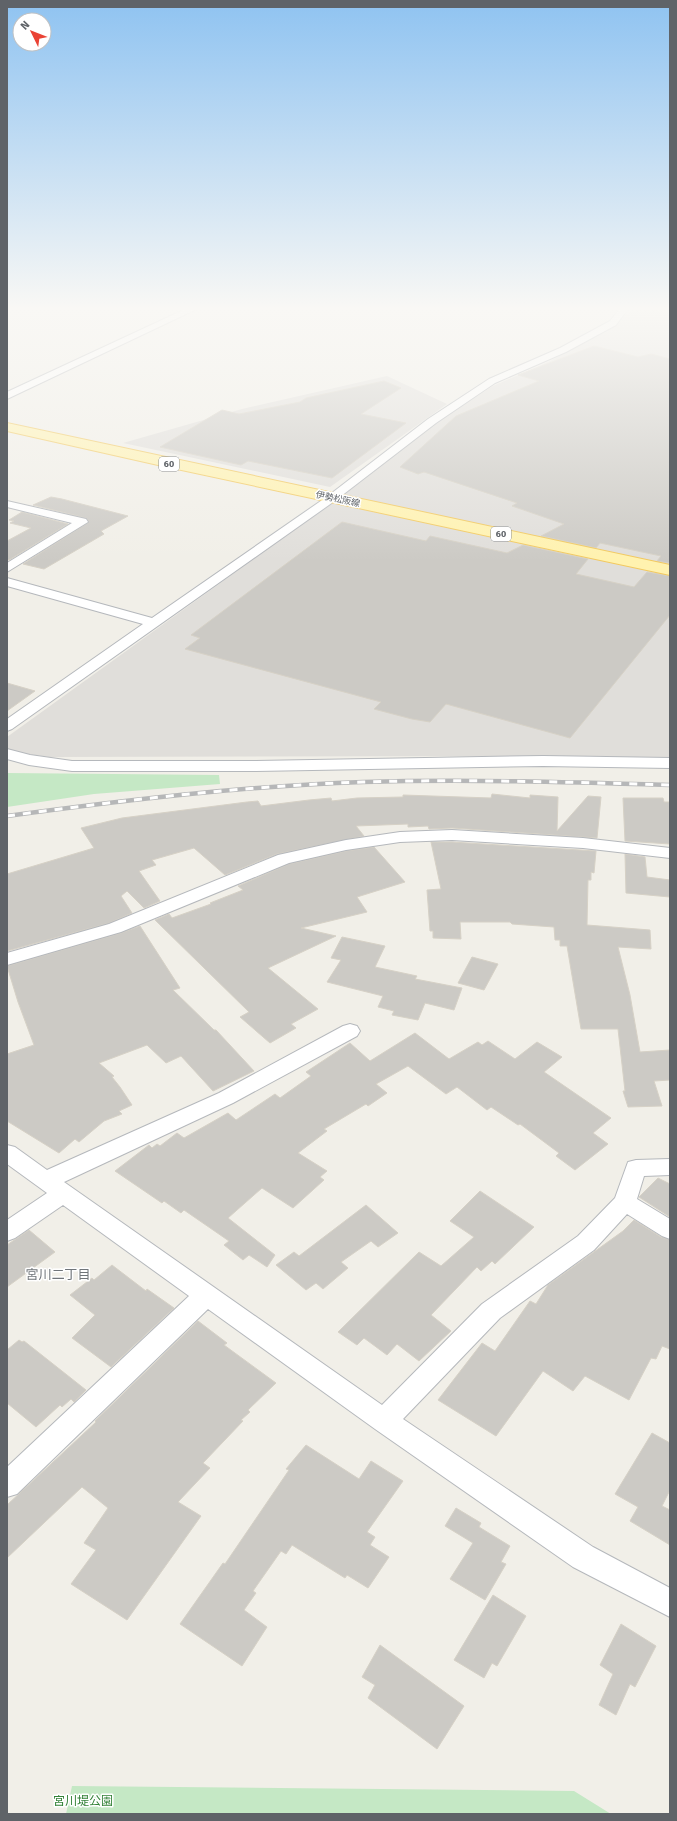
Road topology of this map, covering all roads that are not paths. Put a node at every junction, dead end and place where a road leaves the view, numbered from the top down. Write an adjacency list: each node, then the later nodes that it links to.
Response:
1 (18, 391): 3 (street)
2 (477, 391): 5 (street)
3 (7, 396)
4 (7, 427): 5 (main road, 伊勢松阪線 / 60)
5 (332, 498): 8 (main road, 伊勢松阪線 / 60); 10 (street)
6 (7, 504): 7 (street)
7 (7, 568)
8 (670, 570)
9 (7, 582): 10 (street)
10 (154, 623): 11 (street)
11 (7, 726)
12 (7, 754): 13 (street)
13 (670, 763)
14 (670, 853): 15 (street)
15 (7, 959)
16 (350, 1031): 19 (street)
17 (7, 1153): 19 (street)
18 (670, 1167): 20 (street)
19 (56, 1187): 22 (street); 23 (street)
20 (625, 1202): 21 (street); 24 (street)
21 (670, 1230)
22 (7, 1232)
23 (207, 1294): 24 (street); 25 (street)
24 (384, 1421): 26 (street)
25 (7, 1485)
26 (670, 1604)

